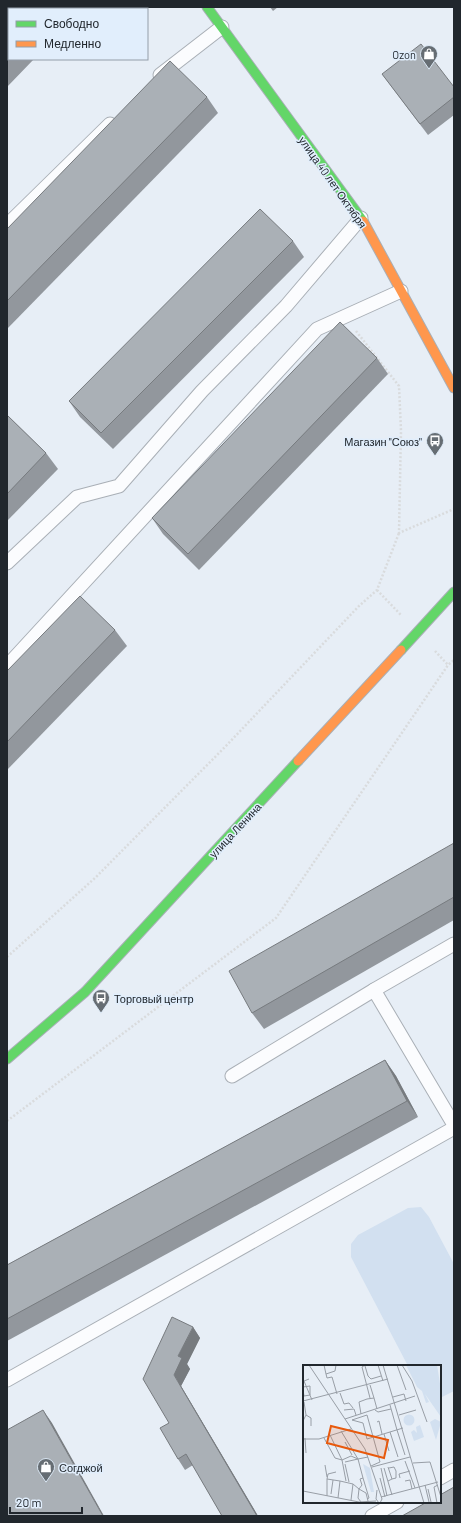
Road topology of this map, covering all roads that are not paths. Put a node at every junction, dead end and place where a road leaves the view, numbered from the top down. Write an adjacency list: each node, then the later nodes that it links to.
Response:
1 (207, 7): 2 (main road, улица 40 лет Октября)
2 (222, 27): 3 (lane); 5 (main road, улица 40 лет Октября)
3 (152, 82)
4 (119, 115): 6 (lane)
5 (361, 218): 7 (main road, улица 40 лет Октября); 9 (lane)
6 (7, 225)
7 (401, 291): 8 (main road, улица 40 лет Октября); 11 (lane)
8 (454, 388)
9 (7, 564)
10 (454, 592): 14 (main road, улица Ленина)
11 (7, 666)
12 (454, 944): 13 (lane)
13 (374, 990): 15 (lane); 16 (lane)
14 (7, 1059)
15 (232, 1076)
16 (454, 1125)
17 (454, 1128): 18 (lane)
18 (7, 1380)
19 (454, 1470): 20 (lane)
20 (441, 1477)
21 (395, 1503): 22 (lane)
22 (372, 1516)

